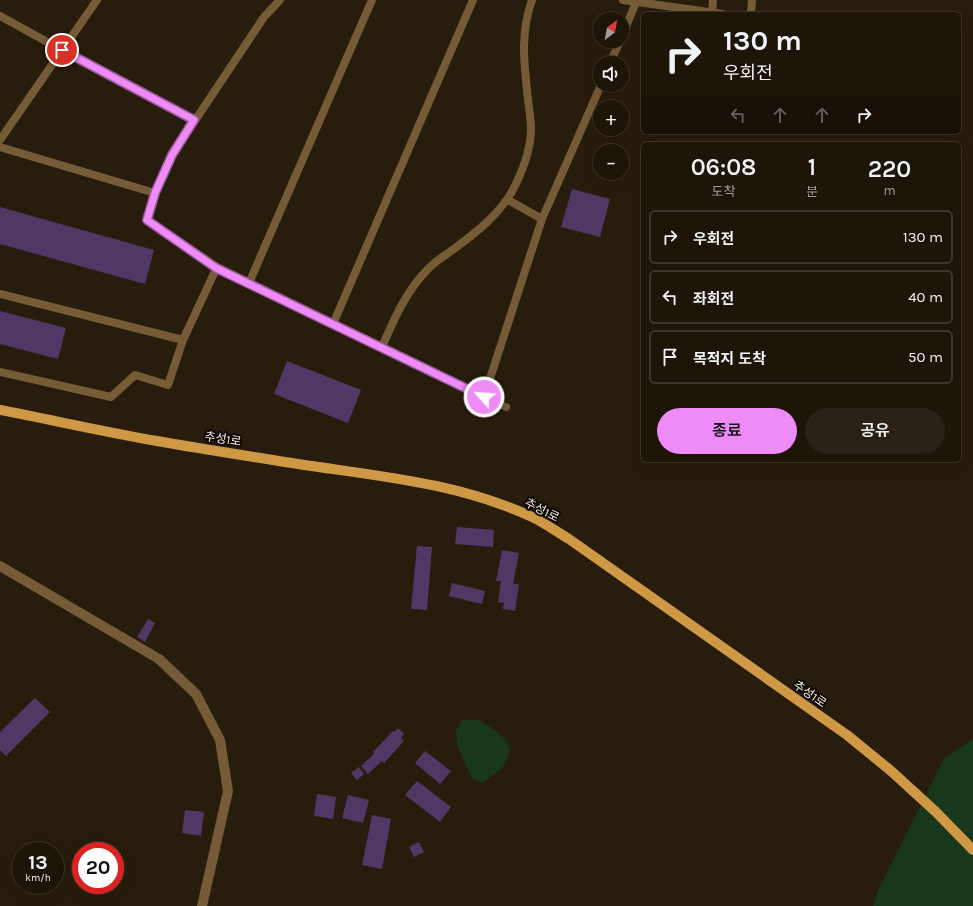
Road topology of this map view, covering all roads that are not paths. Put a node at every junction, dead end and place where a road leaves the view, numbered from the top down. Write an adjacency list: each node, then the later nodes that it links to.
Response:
1 (97, 0): 15 (lane)
2 (280, 0): 17 (lane)
3 (372, 0): 24 (lane)
4 (473, 0): 26 (lane)
5 (532, 0): 21 (lane)
6 (623, 0): 9 (lane)
7 (713, 0): 11 (lane)
8 (752, 0): 12 (lane)
9 (637, 1): 10 (lane); 14 (lane)
10 (674, 4): 11 (lane)
11 (712, 12)
12 (750, 12)
13 (0, 16): 15 (lane)
14 (629, 20)
15 (62, 50): 17 (lane); 18 (lane)
16 (597, 92): 22 (lane)
17 (194, 120): 20 (lane)
18 (0, 140)
19 (0, 146): 20 (lane)
20 (155, 193): 23 (lane)
21 (508, 200): 22 (lane); 28 (lane)
22 (542, 219): 30 (lane)
23 (216, 268): 24 (lane); 27 (lane)
24 (249, 283): 26 (lane)
25 (0, 294): 27 (lane)
26 (333, 324): 28 (lane)
27 (183, 340): 29 (lane)
28 (382, 347): 30 (lane)
29 (0, 372)
30 (484, 397): 31 (lane)
31 (506, 407)
32 (0, 410): 34 (main road, 추성1로)
33 (0, 566): 35 (street)
34 (973, 850)
35 (202, 906)

